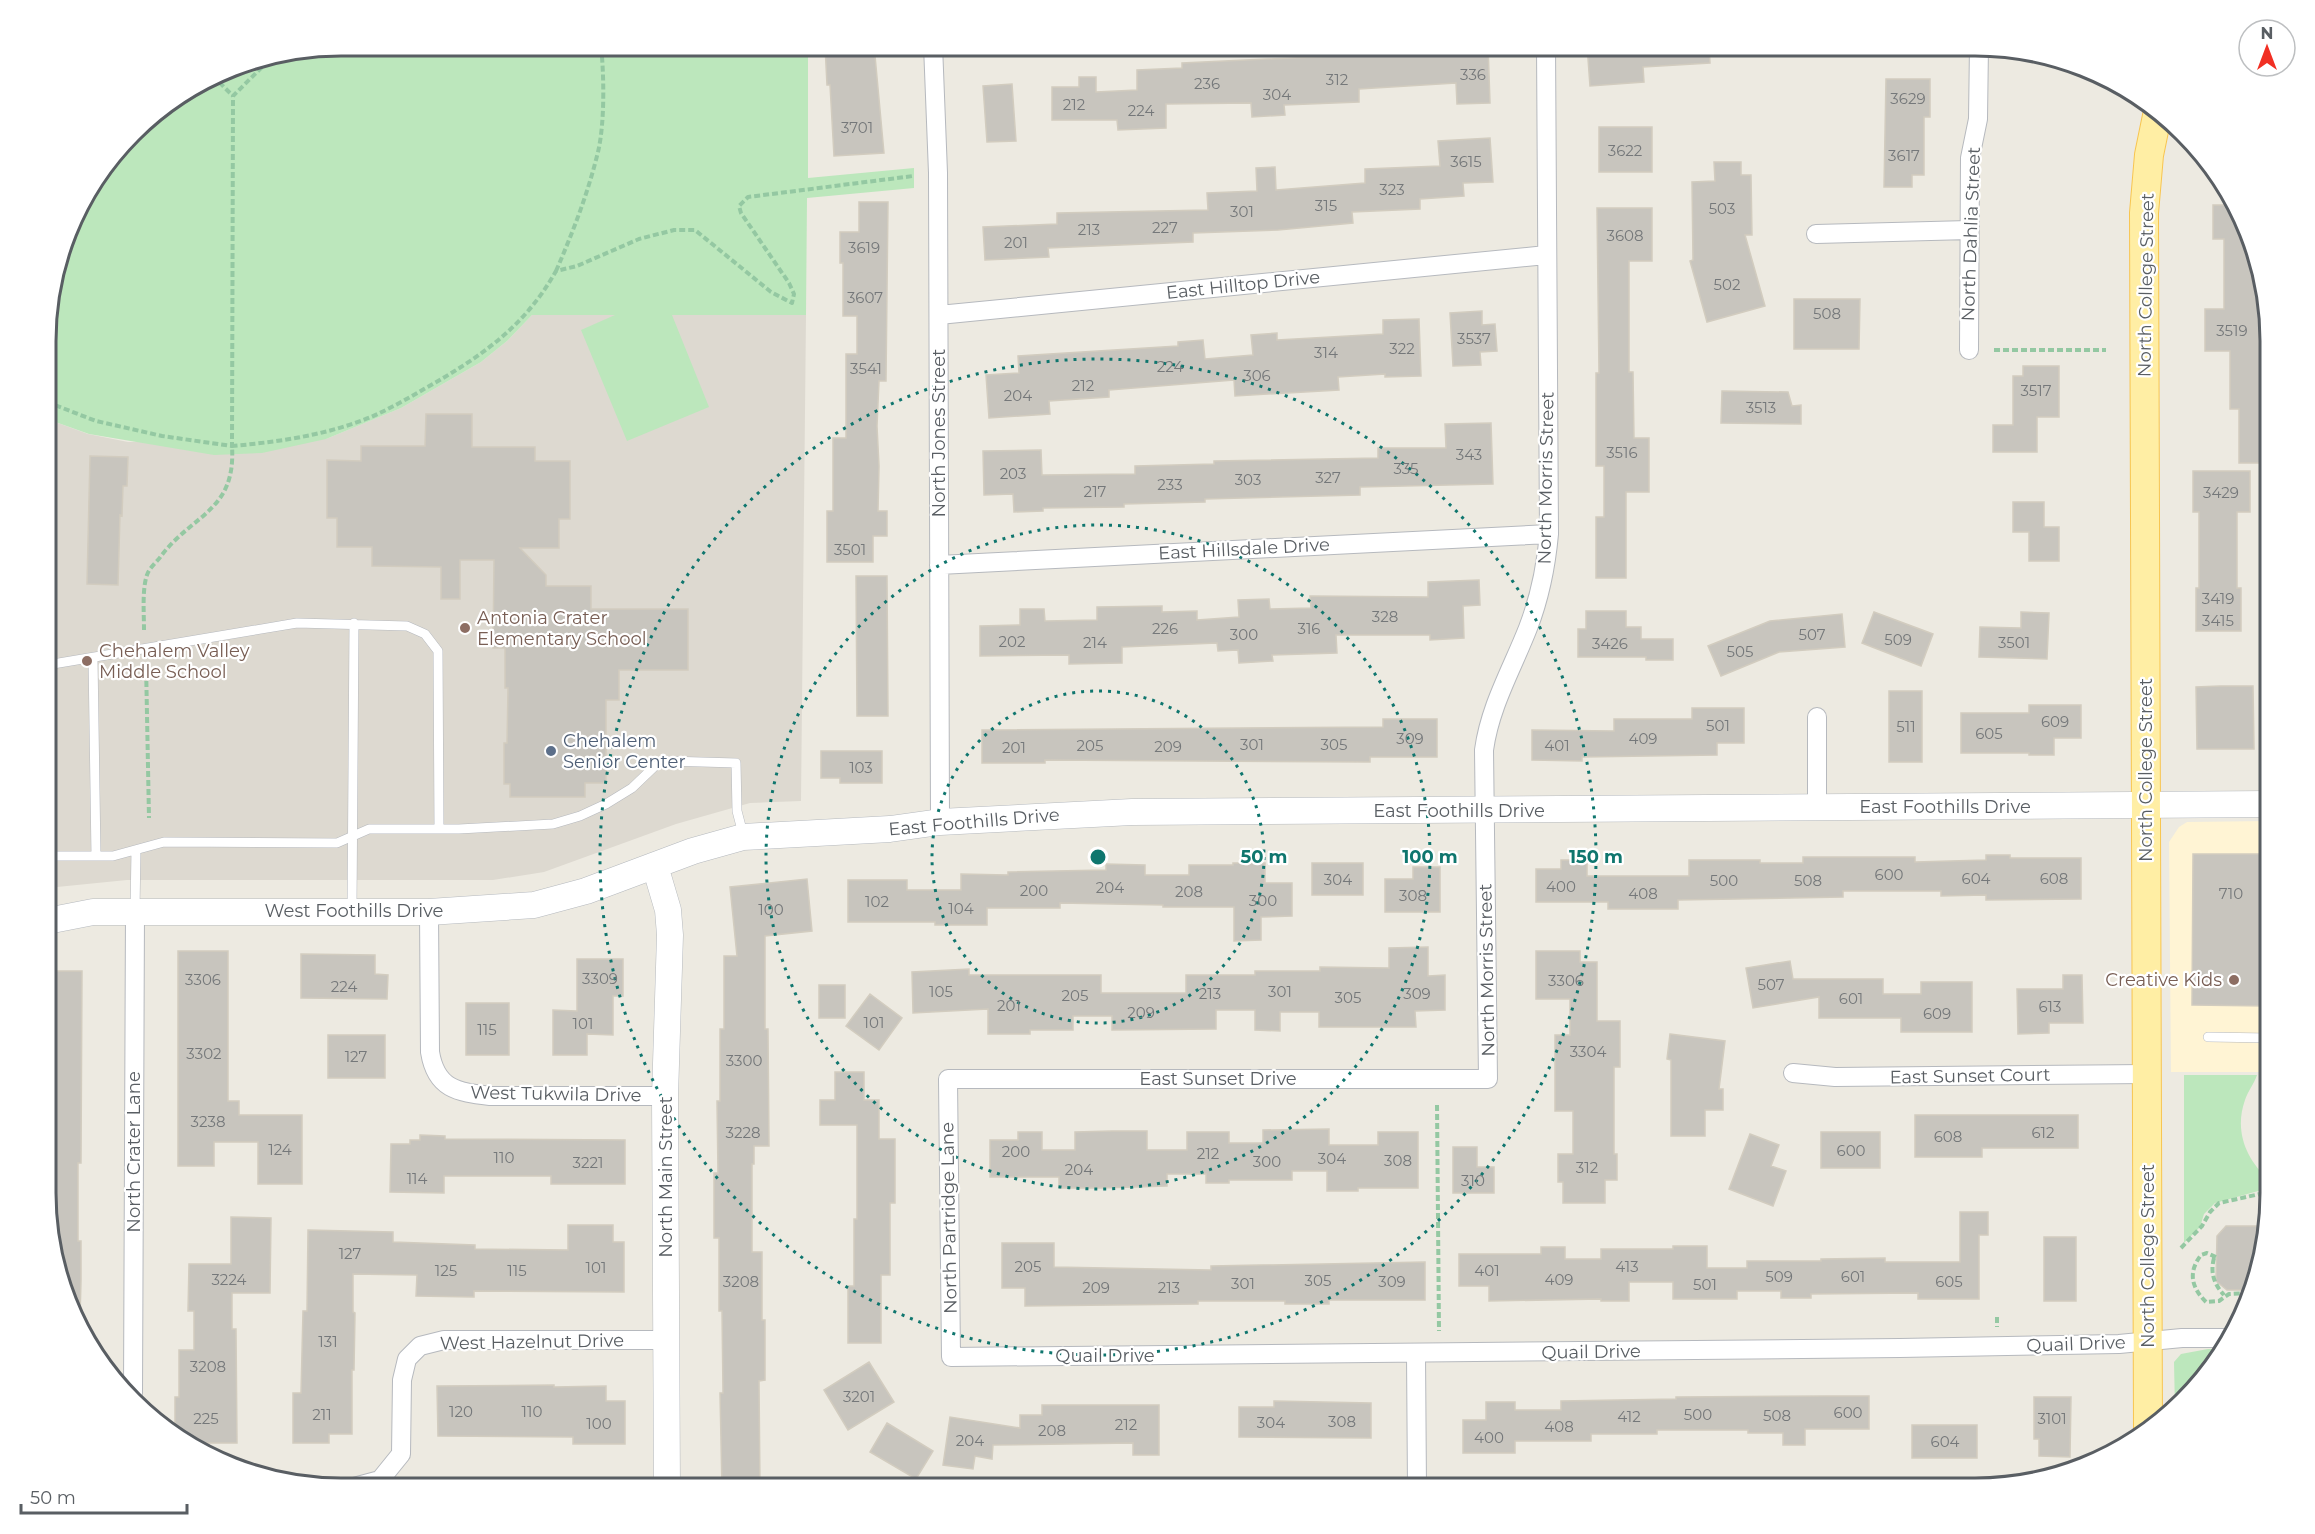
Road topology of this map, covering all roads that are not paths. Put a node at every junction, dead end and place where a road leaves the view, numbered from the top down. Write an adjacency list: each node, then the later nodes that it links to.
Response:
1 (933, 56): 8 (street, North Jones Street)
2 (1546, 56): 7 (street, North Morris Street)
3 (1979, 56): 5 (street, North Dahlia Street)
4 (2156, 120): 17 (main road, North College Street)
5 (1969, 230): 6 (street); 9 (street, North Dahlia Street)
6 (1816, 234)
7 (1546, 255): 8 (street, East Hilltop Drive); 10 (street, North Morris Street)
8 (939, 315): 11 (street, North Jones Street)
9 (1969, 350)
10 (1549, 534): 11 (street, East Hillsdale Drive); 19 (street, North Morris Street)
11 (939, 565): 20 (street, North Jones Street)
12 (354, 623): 13 (lane); 21 (lane); 22 (lane)
13 (93, 658): 14 (lane); 26 (lane)
14 (56, 664)
15 (1817, 717): 18 (street)
16 (2260, 804): 17 (street, East Foothills Drive)
17 (2146, 805): 18 (street, East Foothills Drive); 35 (main road, North College Street)
18 (1817, 808): 19 (street, East Foothills Drive)
19 (1485, 811): 20 (street, East Foothills Drive); 37 (street, North Morris Street)
20 (940, 822): 23 (street, East Foothills Drive)
21 (439, 829): 22 (lane); 23 (lane)
22 (353, 836): 24 (lane); 29 (lane)
23 (743, 837): 27 (street, East Foothills Drive)
24 (136, 850): 26 (lane); 28 (lane)
25 (56, 856): 26 (lane)
26 (96, 856)
27 (656, 866): 30 (street, West Foothills Drive); 38 (street, North Main Street)
28 (135, 911): 29 (street, West Foothills Drive); 31 (street, West Foothills Drive); 44 (street, North Crater Lane)
29 (352, 912): 30 (street, West Foothills Drive)
30 (429, 912): 38 (street, West Tukwila Drive)
31 (56, 919)
32 (2208, 1037): 33 (lane)
33 (2260, 1038)
34 (1793, 1073): 35 (street, East Sunset Court)
35 (2147, 1074): 41 (main road, North College Street)
36 (948, 1079): 37 (street, East Sunset Drive); 43 (street, North Partridge Lane)
37 (1488, 1079)
38 (665, 1096): 40 (street, North Main Street)
39 (2220, 1338): 41 (street, Quail Drive)
40 (667, 1340): 46 (street, West Hazelnut Drive); 47 (street, North Main Street)
41 (2148, 1341): 42 (street, Quail Drive); 45 (main road, North College Street)
42 (1416, 1354): 43 (street, Quail Drive); 48 (street)
43 (951, 1357)
44 (133, 1389)
45 (2148, 1420)
46 (382, 1478)
47 (667, 1478)
48 (1417, 1478)

